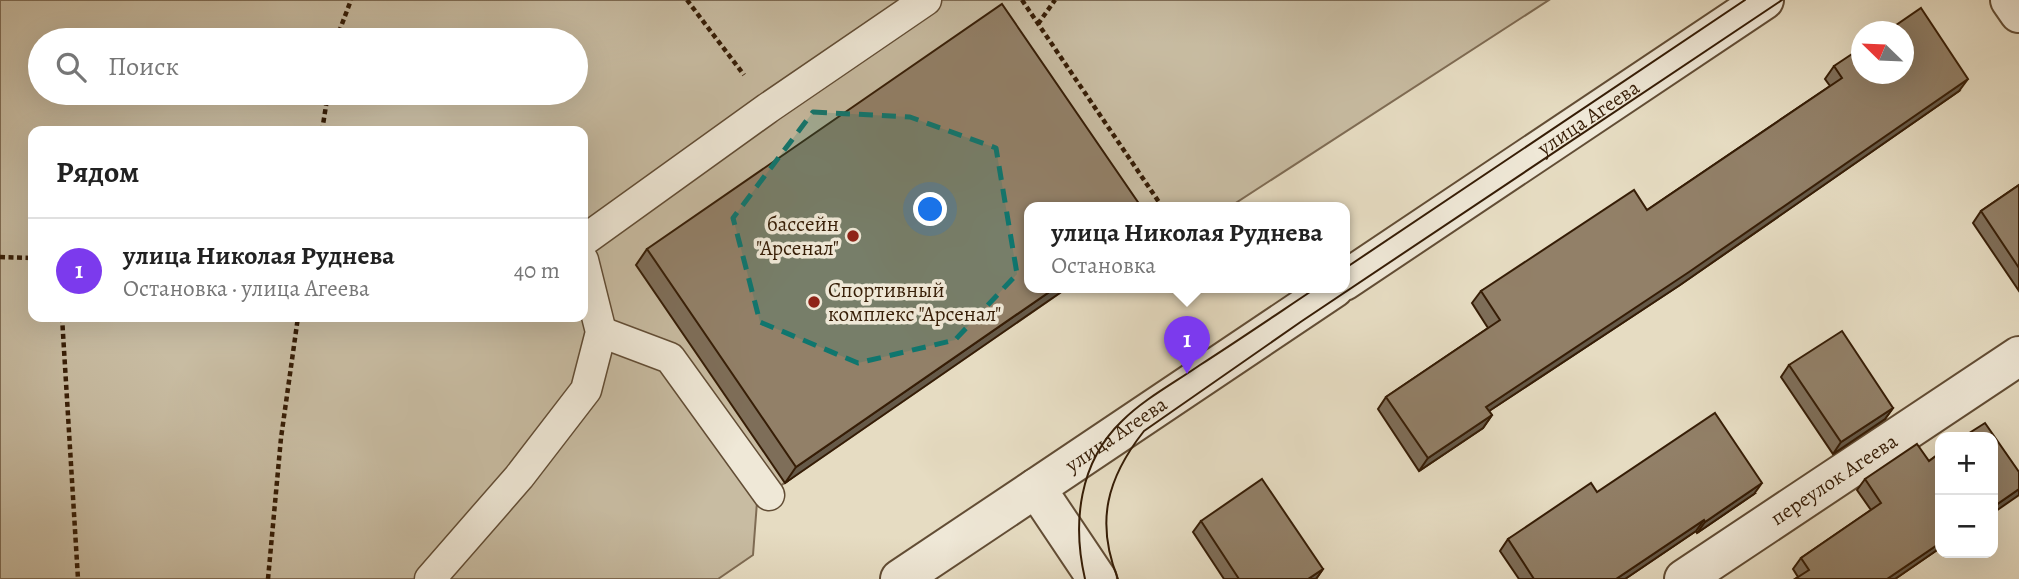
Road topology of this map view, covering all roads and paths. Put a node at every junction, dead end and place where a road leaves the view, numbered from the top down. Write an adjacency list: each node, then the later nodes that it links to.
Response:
1 (351, 0): 10 (path)
2 (687, 0): 12 (path)
3 (926, 0): 12 (lane)
4 (1022, 0): 9 (path)
5 (1055, 0): 9 (path)
6 (1764, 0): 18 (street, улица Агеева)
7 (2010, 0): 8 (street)
8 (2019, 13)
9 (1038, 24): 14 (path)
10 (340, 28)
11 (326, 105): 13 (path)
12 (768, 108): 15 (lane)
13 (323, 126)
14 (1159, 202)
15 (588, 237)
16 (0, 257): 17 (path)
17 (28, 258)
18 (1350, 278)
19 (588, 280): 23 (lane)
20 (1327, 293): 25 (street, улица Агеева)
21 (62, 322): 27 (path)
22 (297, 322): 28 (path)
23 (601, 332): 26 (lane); 29 (lane)
24 (2019, 356): 32 (street, переулок Агеева)
25 (1036, 488): 30 (street, улица Агеева); 31 (street)
26 (769, 495)
27 (78, 579)
28 (268, 579)
29 (430, 579)
30 (900, 579)
31 (1097, 579)
32 (1684, 579)

